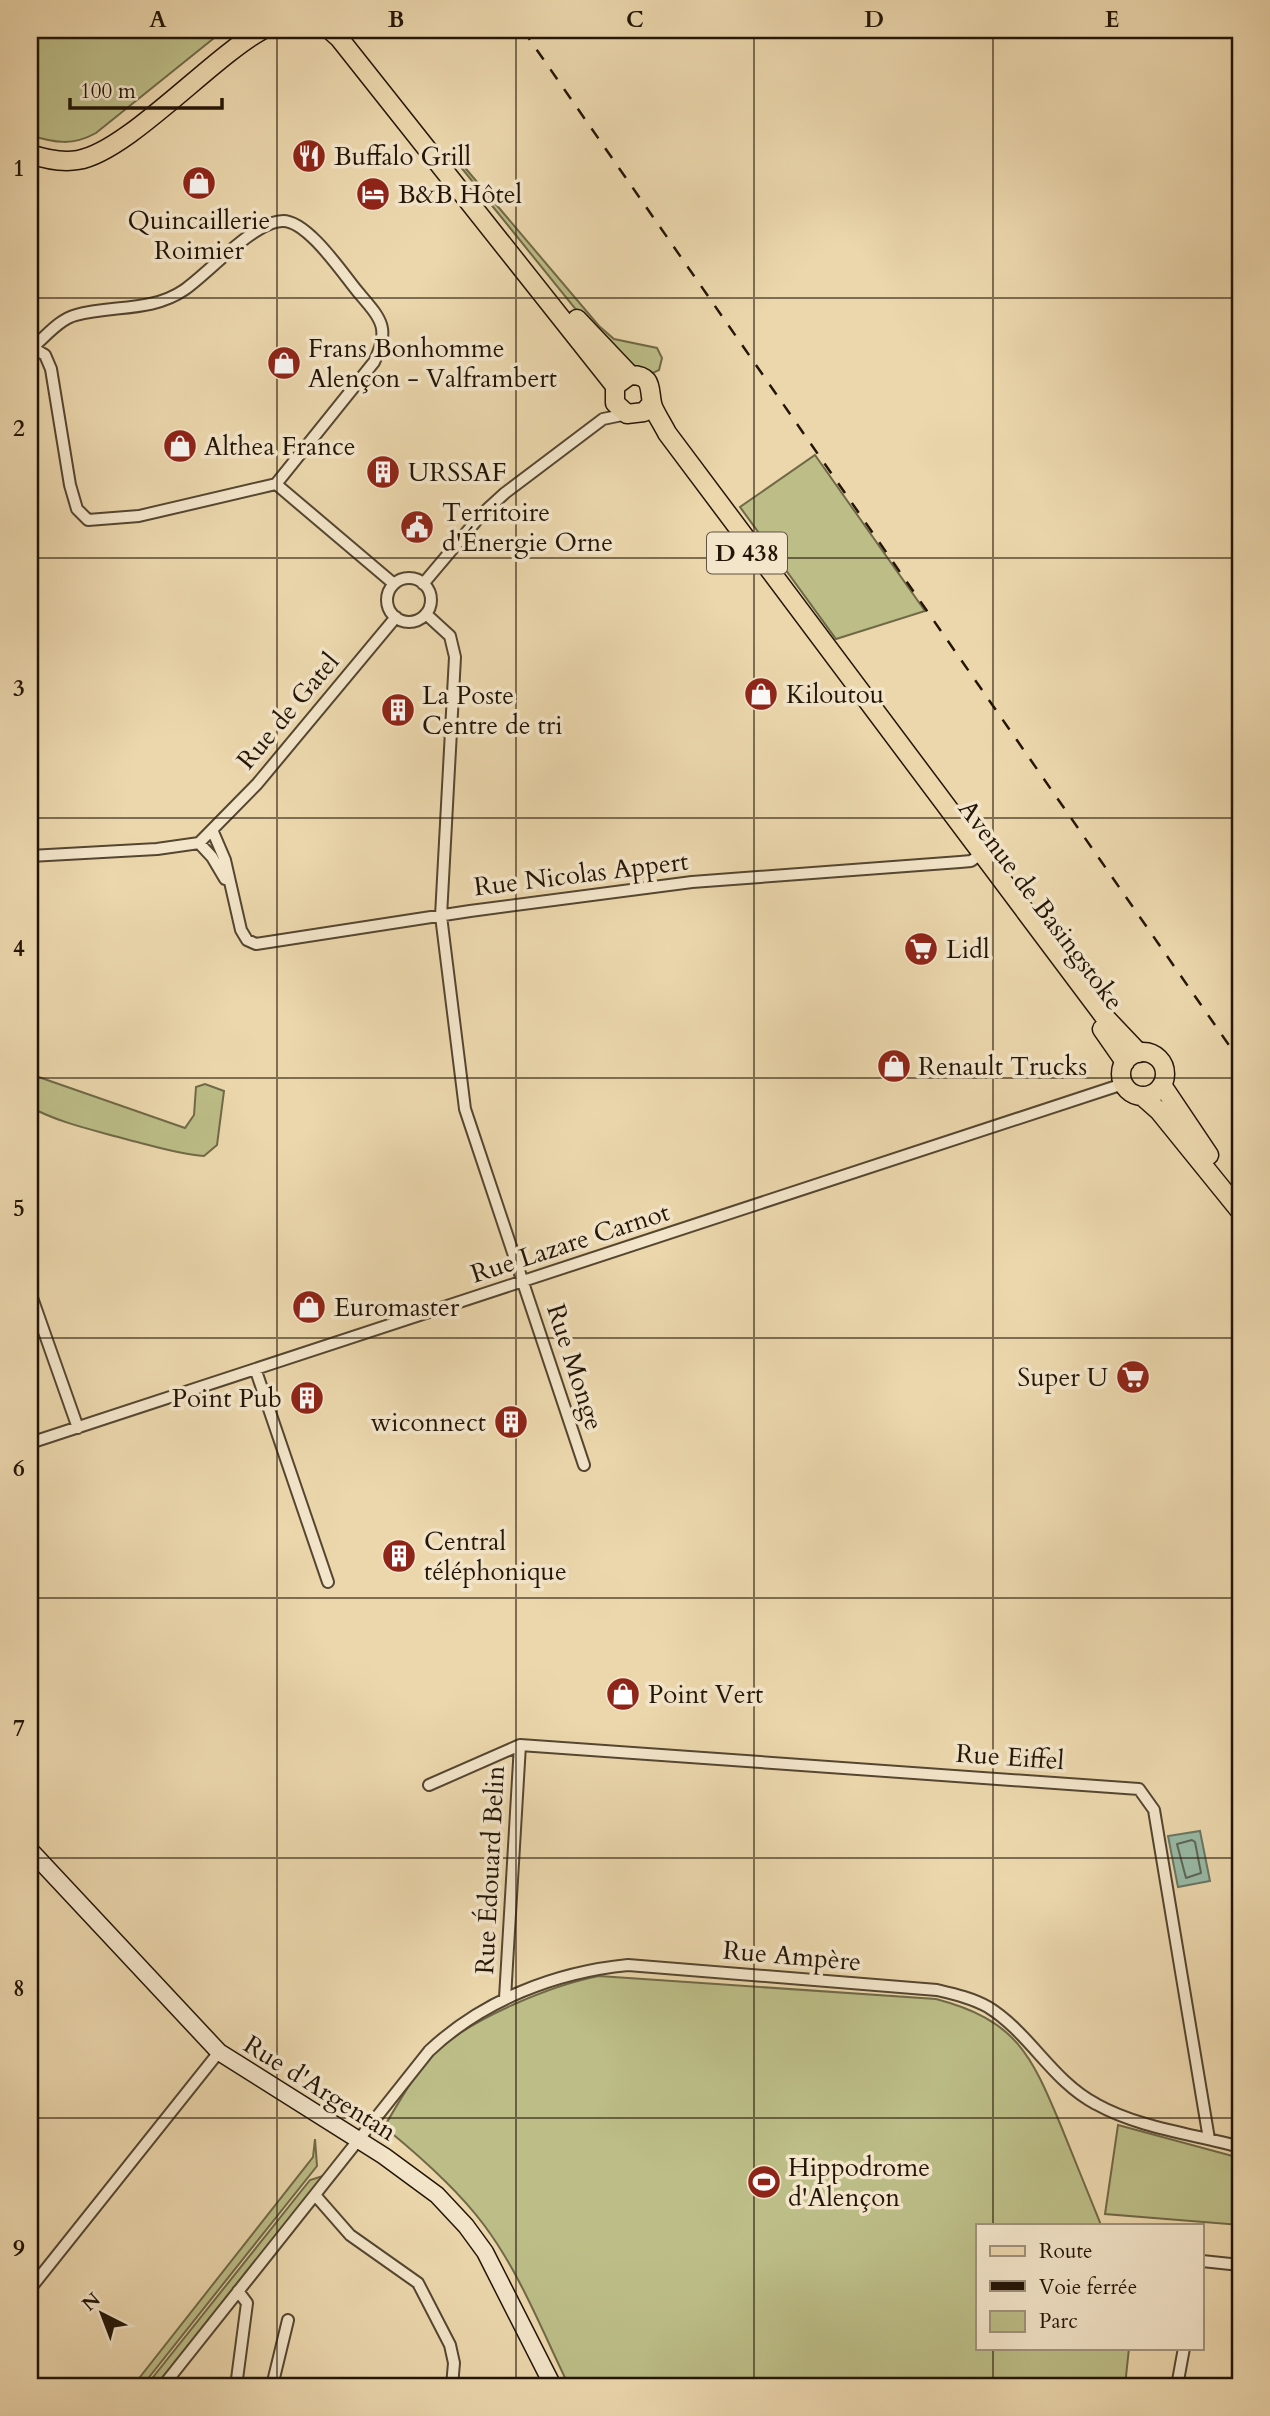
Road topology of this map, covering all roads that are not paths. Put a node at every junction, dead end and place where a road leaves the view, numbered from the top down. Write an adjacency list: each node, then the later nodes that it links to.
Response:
1 (246, 30): 5 (main road)
2 (262, 30): 6 (main road)
3 (330, 30): 8 (main road)
4 (345, 30): 8 (main road)
5 (30, 145)
6 (30, 154)
7 (32, 346): 11 (street); 11 (street)
8 (619, 386): 9 (main road); 9 (main road); 10 (street)
9 (639, 411): 10 (street); 19 (main road, Avenue de Basingstoke / D 438)
10 (603, 419): 13 (street)
11 (276, 484): 12 (street)
12 (394, 584): 13 (street); 15 (street)
13 (423, 584): 14 (street)
14 (426, 614): 15 (street); 21 (street, Rue Monge)
15 (396, 617): 16 (street, Rue de Gatel)
16 (213, 832): 17 (street); 20 (street, Rue Nicolas Appert)
17 (199, 843): 18 (street); 20 (street, Rue Nicolas Appert)
18 (30, 856)
19 (976, 857): 21 (street, Rue Nicolas Appert); 22 (main road, Avenue de Basingstoke / D 438)
20 (228, 885): 21 (street, Rue Nicolas Appert)
21 (441, 916): 28 (street, Rue Monge)
22 (1132, 1057): 23 (main road); 24 (main road)
23 (1124, 1084): 25 (main road); 28 (street, Rue Lazare Carnot)
24 (1162, 1086): 25 (main road); 26 (main road)
25 (1142, 1096): 27 (main road)
26 (1240, 1196)
27 (1240, 1211)
28 (523, 1282): 30 (street, Rue Lazare Carnot); 33 (street, Rue Monge)
29 (30, 1292): 31 (street)
30 (256, 1371): 31 (street, Rue Lazare Carnot); 34 (street)
31 (78, 1428): 32 (street, Rue Lazare Carnot)
32 (30, 1443)
33 (584, 1465)
34 (328, 1582)
35 (520, 1745): 36 (street); 38 (street, Rue Édouard Belin); 41 (street, Rue Eiffel)
36 (429, 1785)
37 (30, 1850): 39 (main road, Rue d'Argentan)
38 (505, 1998): 40 (street, Rue Ampère); 41 (street, Rue Ampère)
39 (219, 2052): 40 (main road, Rue d'Argentan); 46 (street)
40 (358, 2139): 43 (street, Rue Ampère); 54 (main road, Rue d'Argentan)
41 (1209, 2139): 42 (street, Rue Ampère)
42 (1240, 2147)
43 (315, 2195): 47 (street, Rue Ampère); 53 (street)
44 (1204, 2261): 45 (street)
45 (1240, 2265)
46 (30, 2290)
47 (238, 2291): 50 (street, Rue Ampère); 51 (street)
48 (288, 2320): 52 (street)
49 (1184, 2350): 55 (street)
50 (163, 2386)
51 (242, 2386)
52 (272, 2386)
53 (452, 2386)
54 (553, 2386)
55 (1177, 2386)

